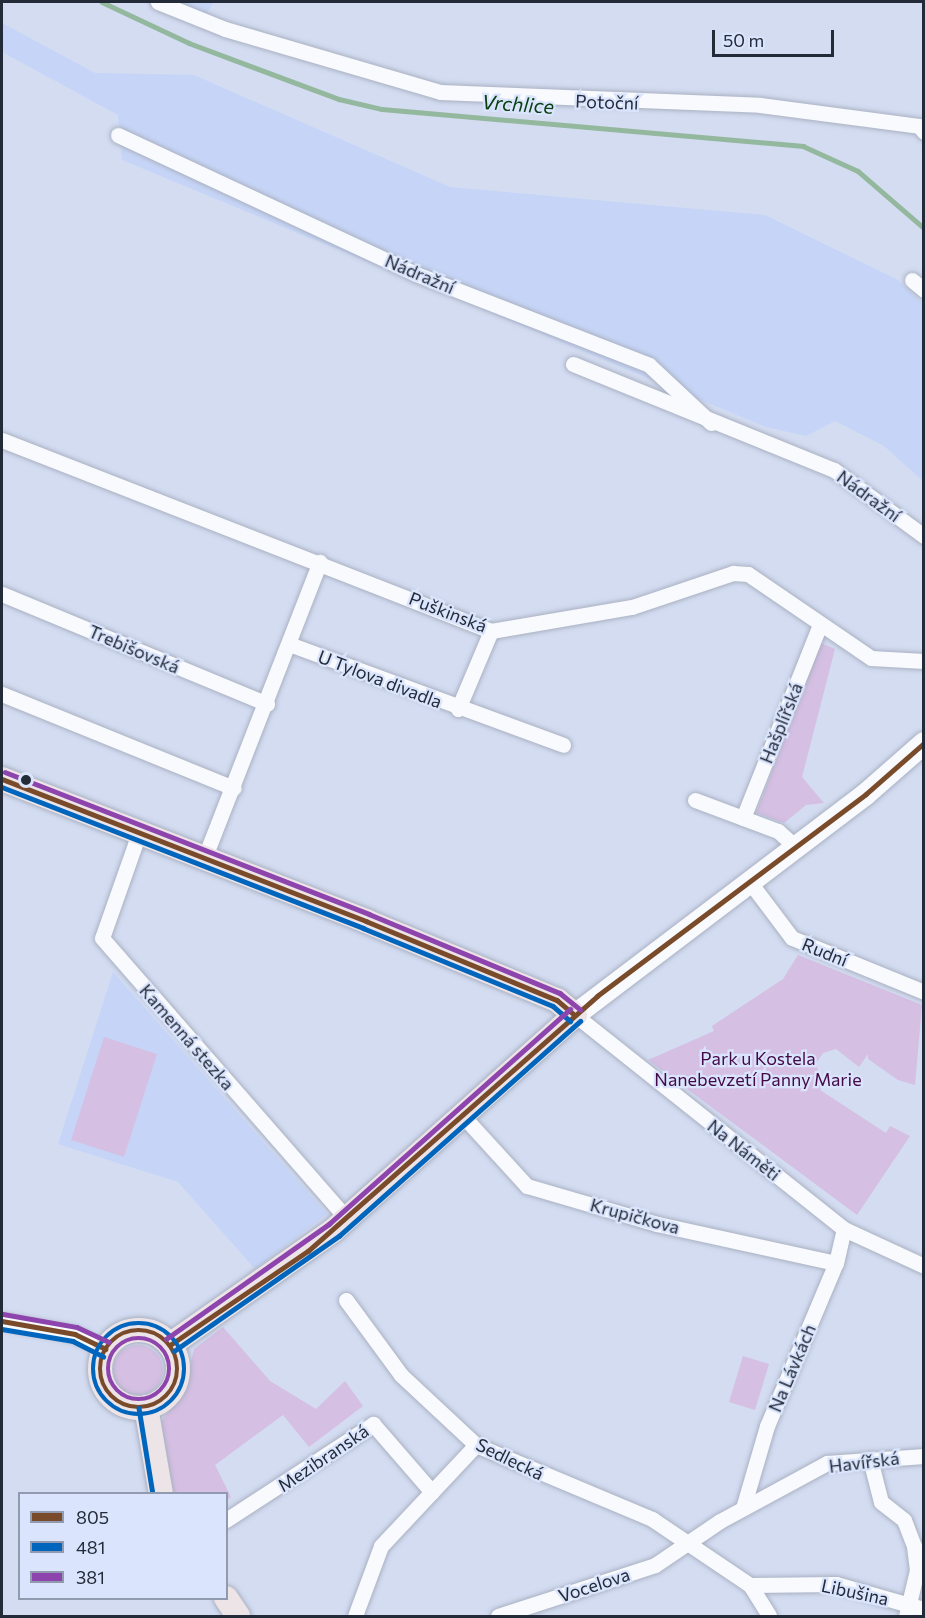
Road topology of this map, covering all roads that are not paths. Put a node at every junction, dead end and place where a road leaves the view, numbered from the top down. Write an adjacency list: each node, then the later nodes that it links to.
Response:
1 (158, 2): 2 (street, Potoční)
2 (922, 126)
3 (118, 135): 5 (street, Nádražní)
4 (573, 364): 5 (street, Nádražní)
5 (711, 423): 7 (street, Nádražní)
6 (2, 440): 8 (street, Puškinská)
7 (924, 536)
8 (320, 562): 11 (street, Puškinská); 12 (street)
9 (2, 594): 15 (street, Trebišovská)
10 (819, 627): 11 (street, Puškinská); 13 (street, Puškinská); 22 (street, Hašplířská)
11 (491, 631): 16 (street, U Tylova divadla)
12 (289, 644): 15 (street); 16 (street, U Tylova divadla)
13 (924, 661)
14 (2, 694): 20 (street)
15 (267, 704): 20 (street)
16 (458, 709): 18 (street)
17 (924, 743): 24 (street)
18 (563, 745)
19 (2, 779): 23 (main road)
20 (234, 788): 25 (street)
21 (695, 800): 22 (street)
22 (742, 818): 24 (street)
23 (139, 833): 25 (main road); 30 (street, Kamenná stezka)
24 (796, 847): 26 (street)
25 (204, 859): 28 (main road)
26 (749, 881): 27 (street, Rudní); 28 (street)
27 (924, 992)
28 (575, 1015): 29 (main road); 31 (street, Na Náměti)
29 (463, 1116): 30 (main road); 32 (street, Krupičkova)
30 (347, 1219): 36 (main road)
31 (844, 1229): 32 (street, Na Lávkách); 33 (street, Na Náměti)
32 (836, 1263): 44 (street, Na Lávkách)
33 (924, 1266)
34 (346, 1300): 39 (street, Sedlecká)
35 (2, 1321): 37 (street)
36 (170, 1345): 37 (main road); 38 (main road)
37 (106, 1349): 38 (main road)
38 (146, 1407): 42 (main road)
39 (476, 1445): 43 (street); 46 (street, Sedlecká)
40 (924, 1456): 41 (street, Havířská)
41 (870, 1459): 44 (street, Havířská); 49 (street)
42 (161, 1492)
43 (432, 1492): 45 (street, Mezibranská); 51 (street)
44 (743, 1508): 46 (street, Havířská)
45 (228, 1519)
46 (686, 1544): 47 (street, Sedlecká); 52 (street, Vocelova)
47 (750, 1586): 49 (street, Libušina); 53 (street)
48 (227, 1600): 50 (main road)
49 (914, 1610)
50 (238, 1617)
51 (355, 1617)
52 (498, 1617)
53 (769, 1617)

